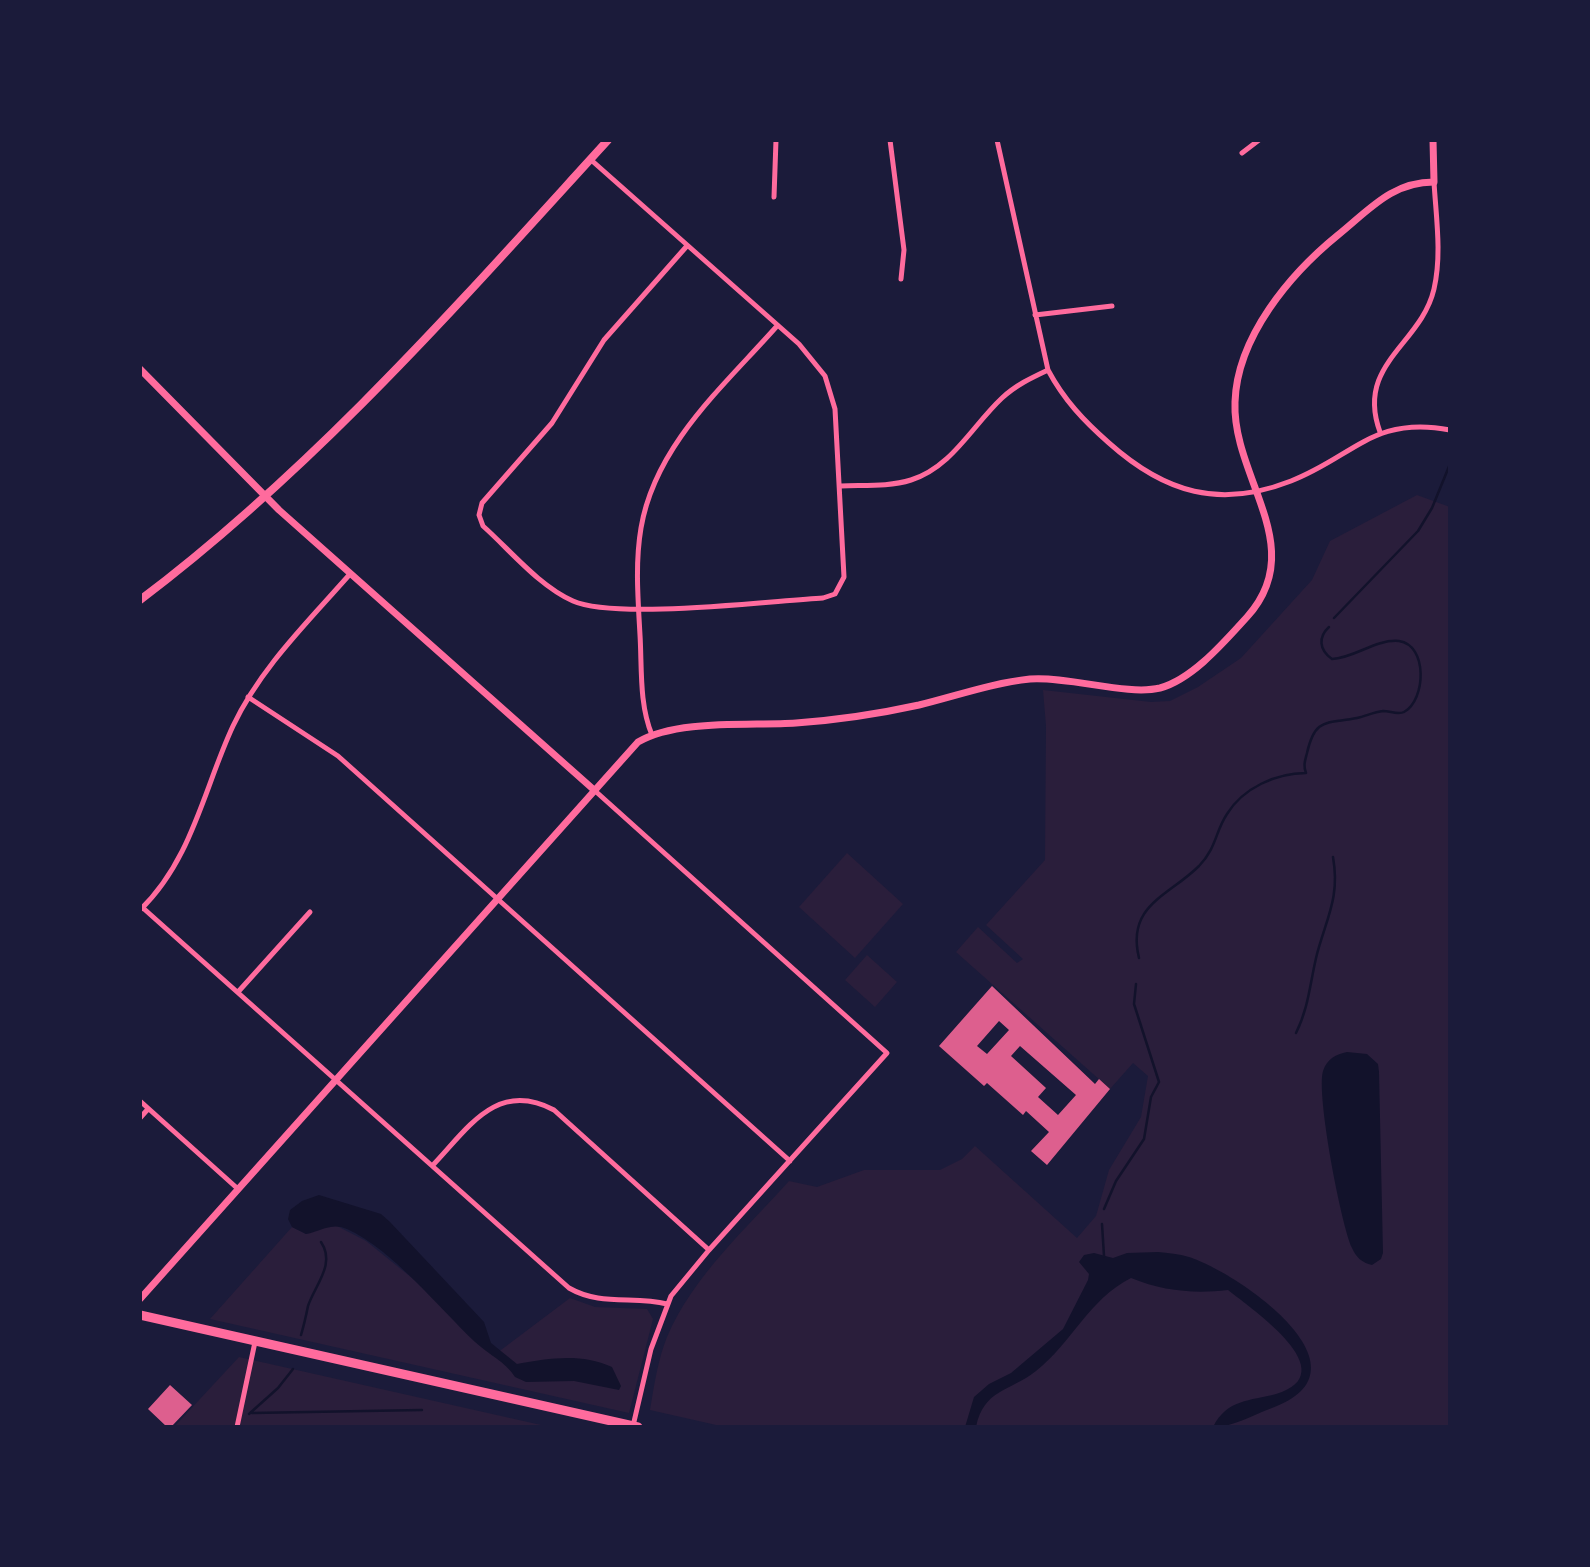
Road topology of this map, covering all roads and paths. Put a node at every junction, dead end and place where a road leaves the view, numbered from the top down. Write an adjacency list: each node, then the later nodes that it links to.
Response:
1 (608, 140): 8 (main road)
2 (776, 140): 10 (street)
3 (890, 140): 12 (street)
4 (997, 140): 14 (street)
5 (1259, 140): 7 (street)
6 (1433, 140): 9 (street)
7 (1242, 153)
8 (590, 159): 11 (street); 22 (main road)
9 (1434, 182): 19 (street); 21 (street)
10 (774, 197)
11 (687, 247): 15 (street); 25 (street)
12 (901, 279)
13 (1112, 306): 14 (street)
14 (1035, 315): 17 (street)
15 (777, 326): 20 (street); 25 (street)
16 (140, 369): 22 (street)
17 (1048, 370): 20 (street); 21 (street)
18 (1450, 430): 19 (street)
19 (1380, 432): 21 (street)
20 (841, 486): 25 (street)
21 (1256, 491): 27 (street)
22 (265, 496): 23 (street); 24 (main road)
23 (350, 574): 26 (street); 28 (street)
24 (140, 600)
25 (638, 609): 27 (street)
26 (248, 697): 29 (street); 30 (street)
27 (652, 735): 28 (street)
28 (593, 789): 29 (street); 37 (street)
29 (496, 898): 33 (street); 37 (street)
30 (141, 909): 32 (street)
31 (310, 912): 32 (street)
32 (238, 992): 33 (street)
33 (335, 1078): 38 (street); 39 (street)
34 (140, 1101): 35 (street)
35 (148, 1109): 36 (street); 39 (street)
36 (140, 1118)
37 (790, 1161): 40 (street)
38 (433, 1165): 40 (street); 42 (street)
39 (238, 1189): 41 (street)
40 (709, 1250): 42 (street)
41 (140, 1299)
42 (667, 1304): 46 (street)
43 (140, 1315): 44 (main road)
44 (255, 1342): 45 (street); 46 (main road)
45 (237, 1427)
46 (635, 1427)

